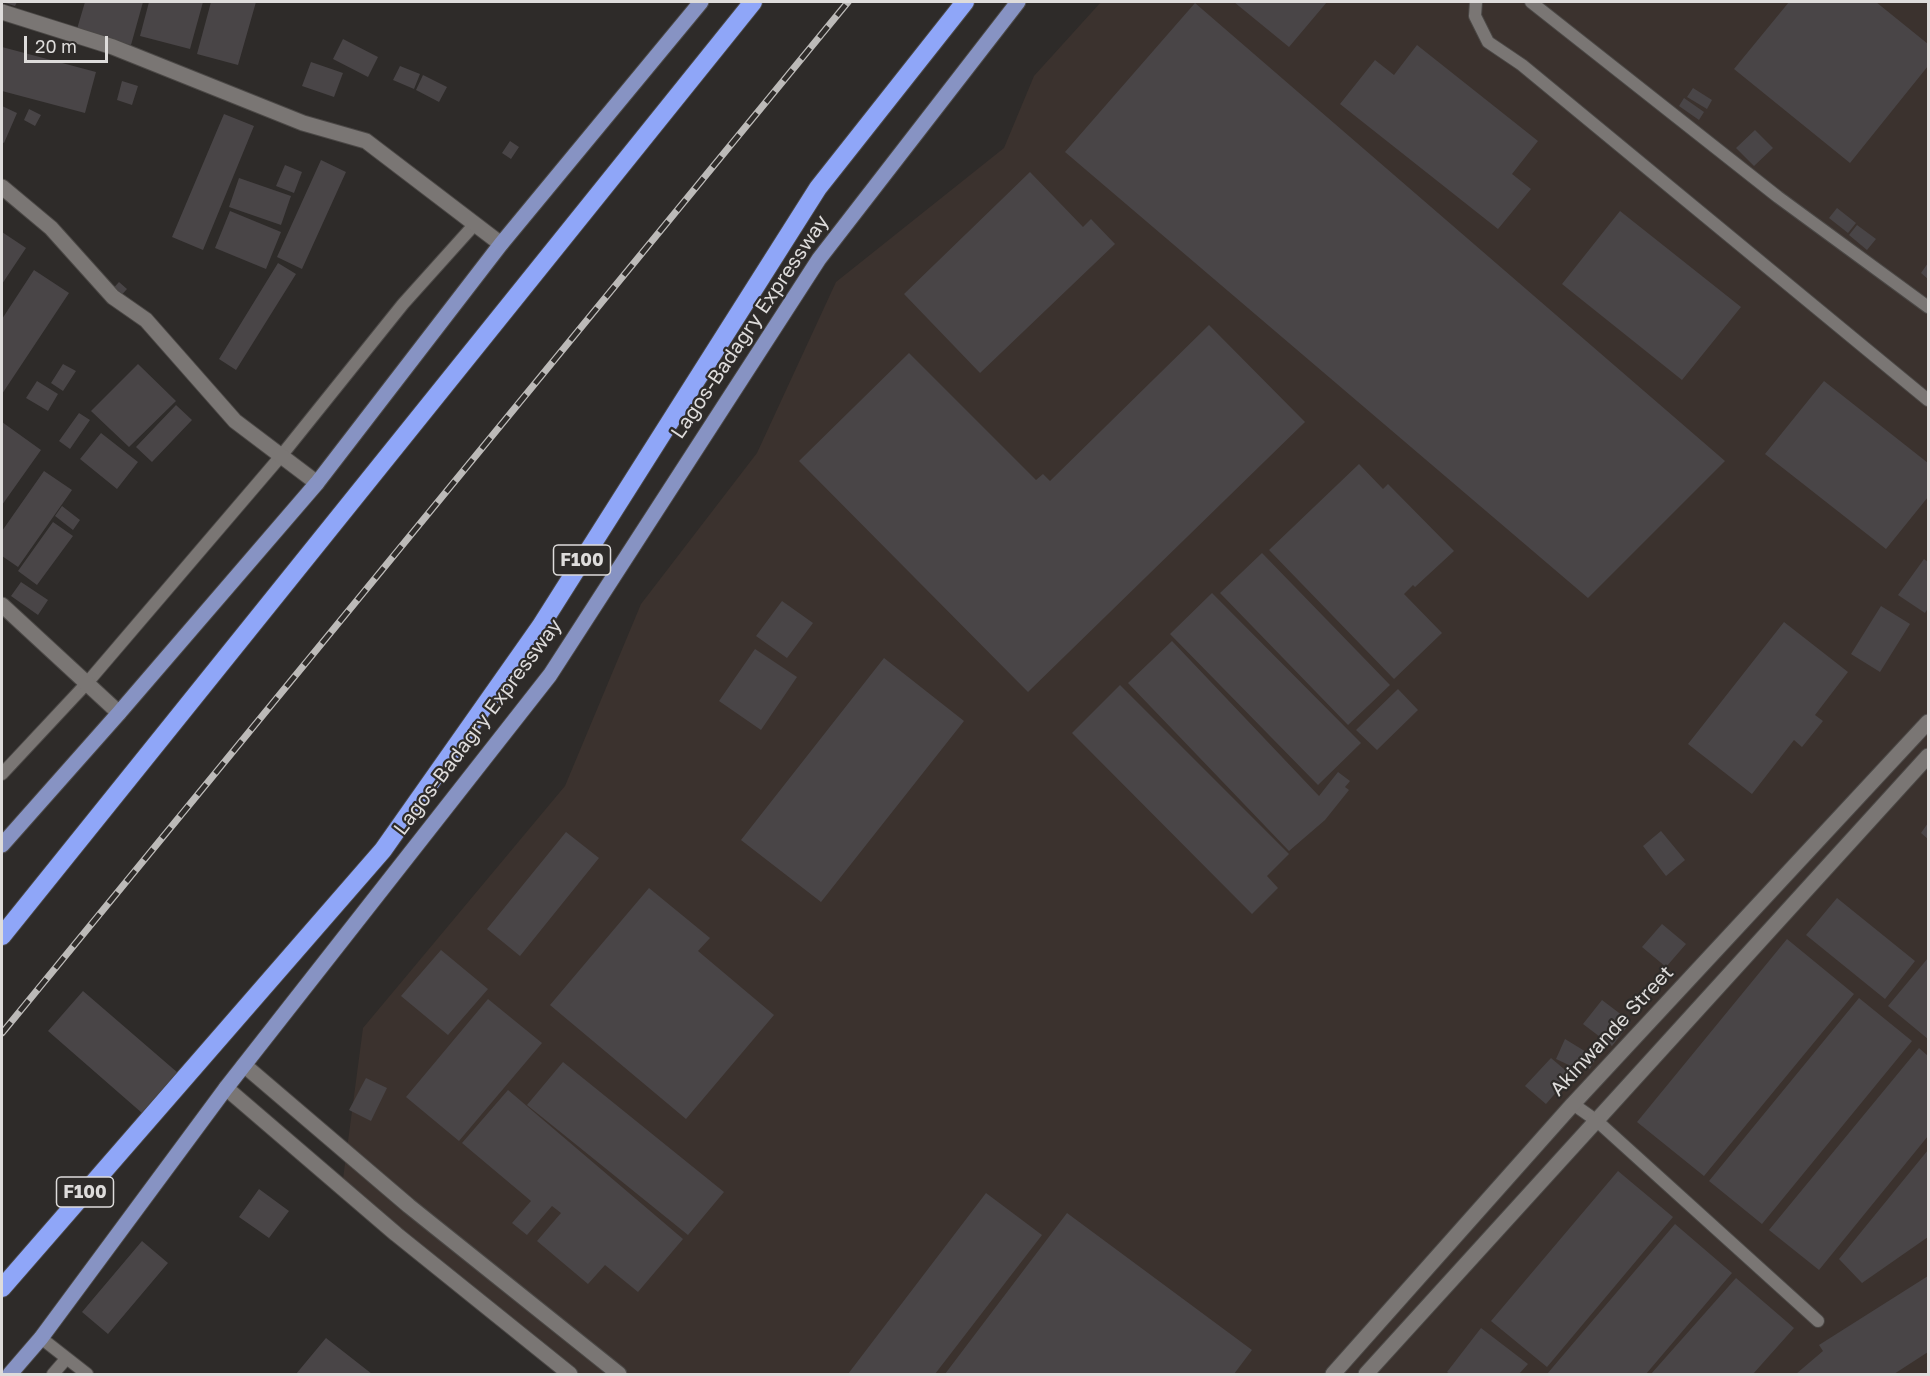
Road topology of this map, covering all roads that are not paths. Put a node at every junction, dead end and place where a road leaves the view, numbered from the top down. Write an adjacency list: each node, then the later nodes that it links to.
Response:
1 (701, 2): 10 (main road)
2 (753, 2): 22 (highway)
3 (965, 2): 27 (highway, Lagos-Badagry Expressway / F100)
4 (1018, 2): 23 (main road, Lagos-Badagry Expressway)
5 (1476, 2): 12 (lane)
6 (1531, 2): 11 (lane)
7 (2, 12): 9 (street)
8 (2, 187): 13 (street)
9 (474, 225): 10 (street); 13 (lane)
10 (501, 244): 14 (main road)
11 (1929, 307)
12 (1929, 400)
13 (281, 456): 14 (street); 16 (lane)
14 (317, 483): 17 (main road)
15 (2, 605): 16 (street)
16 (87, 683): 17 (street); 20 (lane)
17 (120, 713): 21 (main road)
18 (1929, 722): 25 (street, Akinwande Street)
19 (1929, 756): 26 (street)
20 (2, 774)
21 (2, 844)
22 (2, 936)
23 (244, 1065): 24 (main road, Lagos-Badagry Expressway); 35 (street)
24 (226, 1088): 29 (main road, Lagos-Badagry Expressway); 34 (street)
25 (1573, 1104): 26 (lane); 36 (street, Akinwande Street)
26 (1597, 1121): 28 (lane); 37 (street)
27 (2, 1288)
28 (1818, 1321)
29 (41, 1338): 30 (lane); 31 (main road, Lagos-Badagry Expressway)
30 (66, 1359): 32 (lane); 33 (lane)
31 (10, 1374)
32 (53, 1374)
33 (87, 1374)
34 (570, 1374)
35 (619, 1374)
36 (1333, 1374)
37 (1366, 1374)

